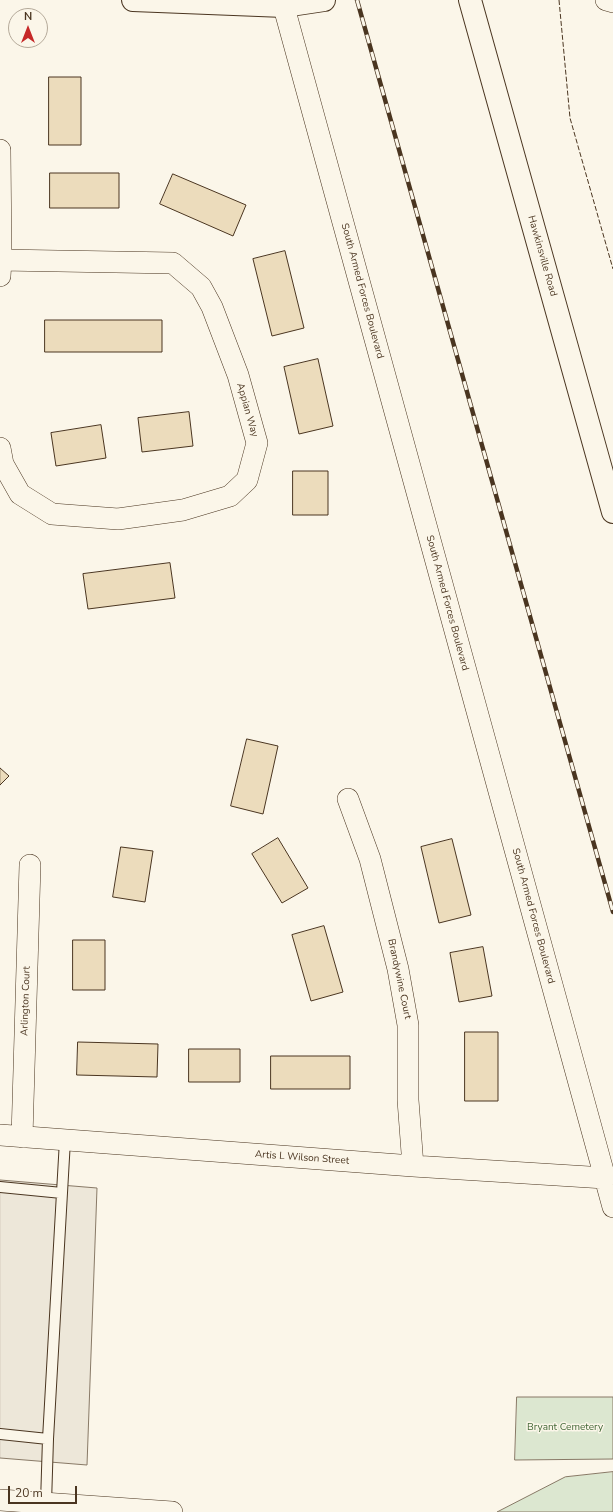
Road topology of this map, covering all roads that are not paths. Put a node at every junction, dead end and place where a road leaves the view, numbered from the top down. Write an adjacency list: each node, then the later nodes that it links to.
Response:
1 (133, 0): 6 (main road)
2 (324, 0): 6 (main road)
3 (470, 0): 10 (main road, Hawkinsville Road)
4 (606, 0): 5 (street)
5 (613, 2)
6 (283, 3): 17 (street, South Armed Forces Boulevard)
7 (0, 150): 8 (street, Appian Way)
8 (1, 268): 9 (street, Appian Way)
9 (0, 448)
10 (613, 512)
11 (348, 799): 16 (street, Brandywine Court)
12 (30, 865): 14 (street, Arlington Court)
13 (0, 1135): 14 (street, Artis L Wilson Street)
14 (22, 1137): 15 (street, Artis L Wilson Street)
15 (65, 1140): 16 (street, Artis L Wilson Street); 19 (lane)
16 (413, 1166): 17 (street, Artis L Wilson Street)
17 (605, 1178): 20 (street, South Armed Forces Boulevard)
18 (0, 1187): 19 (lane)
19 (62, 1193): 22 (lane)
20 (613, 1207)
21 (0, 1434): 22 (lane)
22 (48, 1439): 24 (lane)
23 (0, 1500): 24 (street)
24 (46, 1503): 25 (street)
25 (172, 1512)

